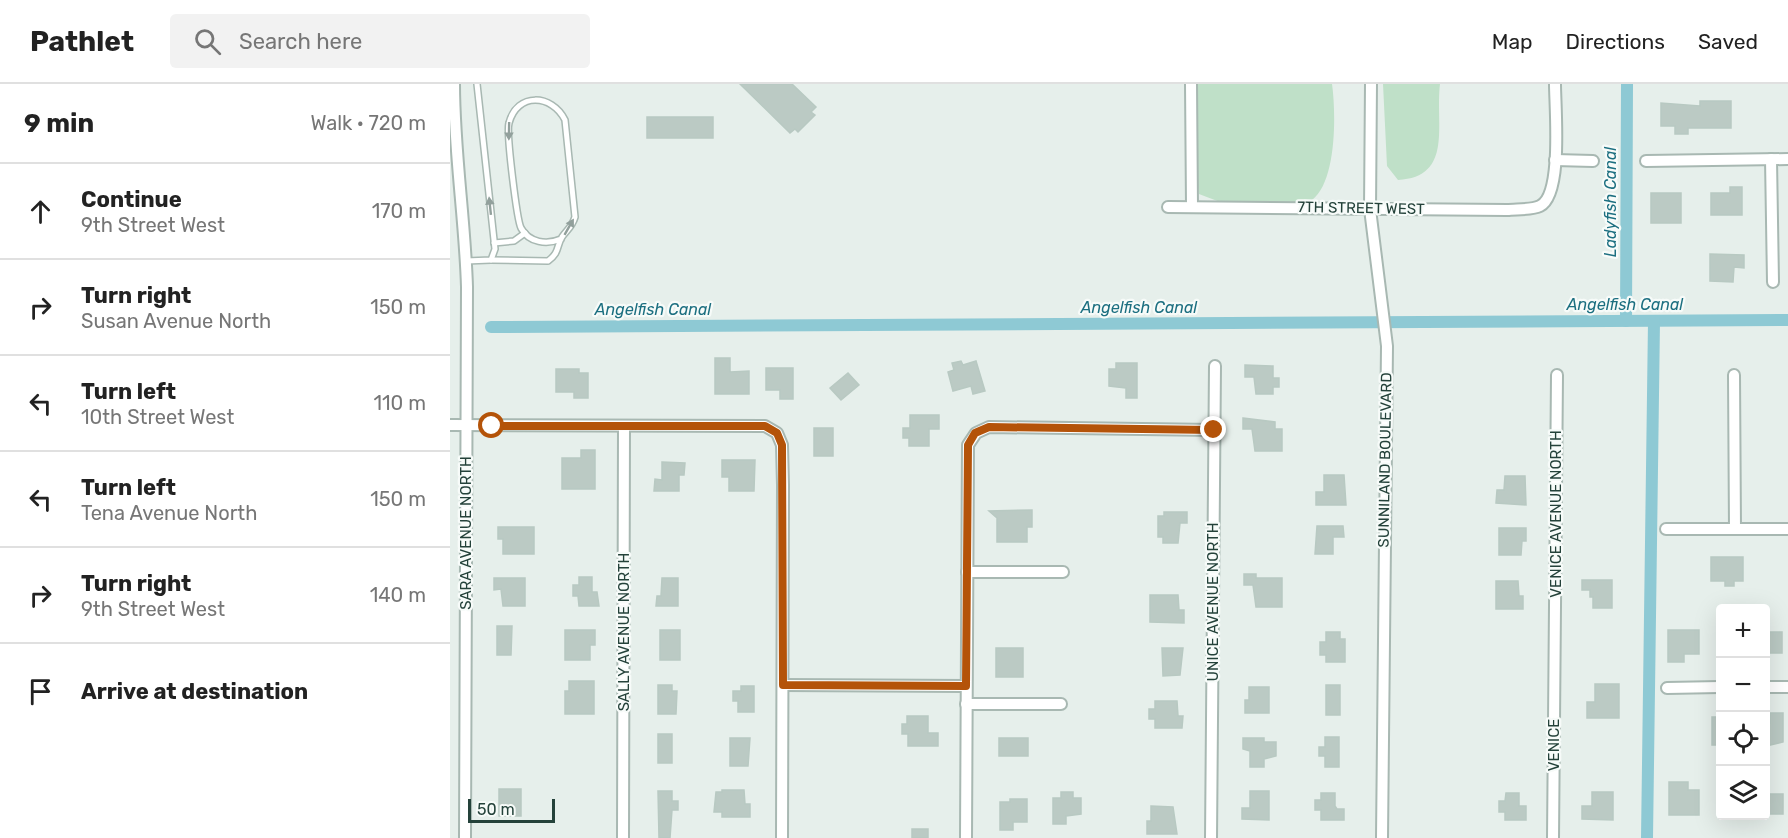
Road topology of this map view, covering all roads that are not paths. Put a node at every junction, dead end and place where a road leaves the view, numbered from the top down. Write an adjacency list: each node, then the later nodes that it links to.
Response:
1 (454, 84): 11 (street, SARA AVENUE NORTH)
2 (477, 84): 17 (lane, one-way to 2)
3 (1191, 84): 13 (street)
4 (1371, 84): 14 (street, SUNNILAND BOULEVARD)
5 (1555, 84): 8 (street)
6 (1771, 159): 7 (street); 10 (street); 20 (street)
7 (1788, 159)
8 (1555, 160): 9 (street); 14 (street, 7TH STREET WEST)
9 (1593, 160)
10 (1646, 161)
11 (454, 186): 19 (street, SARA AVENUE NORTH)
12 (1168, 207): 13 (street, 7TH STREET WEST)
13 (1192, 207): 14 (street, 7TH STREET WEST)
14 (1370, 209): 47 (street, SUNNILAND BOULEVARD)
15 (525, 233): 16 (lane); 16 (lane, one-way to 15); 17 (lane)
16 (561, 239): 18 (lane)
17 (495, 243): 18 (lane)
18 (491, 260): 19 (lane)
19 (466, 261): 25 (street, SARA AVENUE NORTH)
20 (1773, 282)
21 (1215, 366): 27 (street, UNICE AVENUE NORTH)
22 (1557, 375): 33 (street, VENICE AVENUE NORTH)
23 (1734, 375): 29 (street)
24 (450, 425): 25 (street)
25 (466, 426): 26 (street); 42 (street, SARA AVENUE NORTH)
26 (624, 426): 34 (street); 43 (street, SALLY AVENUE NORTH)
27 (1214, 430): 31 (street); 46 (street, UNICE AVENUE NORTH)
28 (1666, 529): 29 (street)
29 (1735, 529): 30 (street)
30 (1788, 529)
31 (967, 572): 32 (street); 35 (street)
32 (1063, 572)
33 (1555, 652): 48 (street, VENICE)
34 (783, 685): 35 (street); 44 (street)
35 (966, 686): 40 (street)
36 (1716, 687): 39 (street)
37 (1770, 687): 38 (street)
38 (1788, 687)
39 (1667, 688)
40 (966, 704): 41 (street); 45 (street)
41 (1061, 704)
42 (465, 838)
43 (623, 838)
44 (782, 838)
45 (966, 838)
46 (1211, 838)
47 (1382, 838)
48 (1553, 838)

